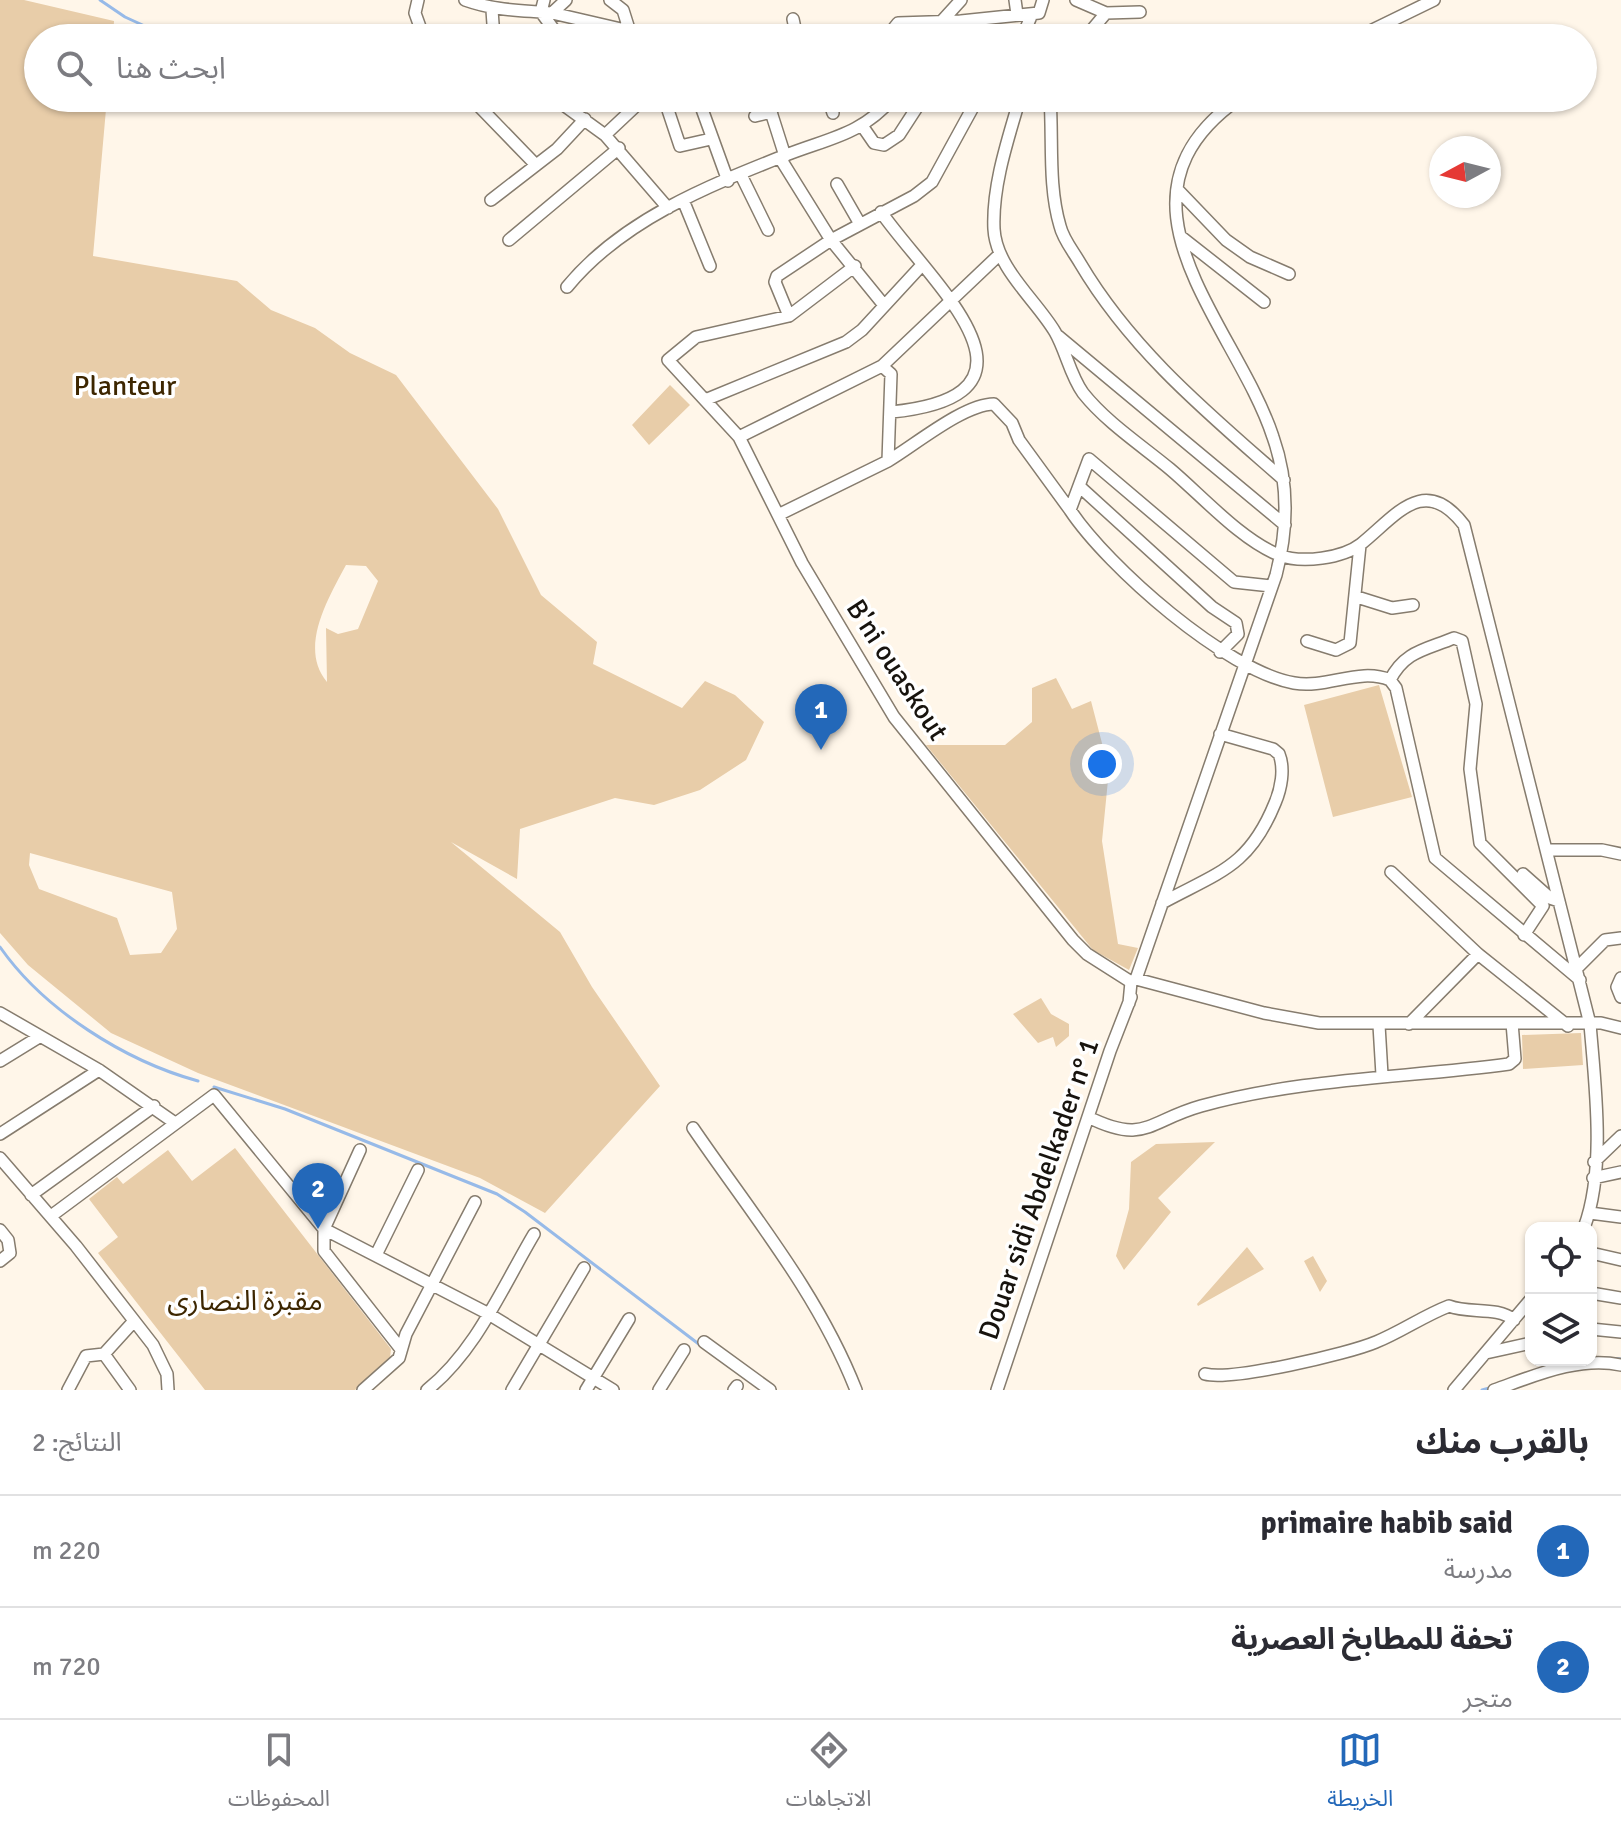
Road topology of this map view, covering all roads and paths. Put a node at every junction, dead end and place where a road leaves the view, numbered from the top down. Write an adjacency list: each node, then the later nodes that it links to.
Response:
1 (418, 0): 19 (street)
2 (465, 0): 10 (street)
3 (566, 0): 11 (street)
4 (610, 0): 21 (street)
5 (961, 0): 18 (street)
6 (1015, 0): 14 (street)
7 (1043, 0): 15 (street)
8 (1076, 0): 13 (street)
9 (1434, 0): 27 (street)
10 (498, 7): 11 (street)
11 (546, 8): 20 (street)
12 (1140, 12): 13 (street)
13 (1106, 13): 26 (street)
14 (1017, 14): 15 (street); 17 (street)
15 (1032, 14): 25 (street)
16 (793, 19): 22 (street)
17 (961, 21): 18 (street); 24 (street)
18 (938, 22): 23 (street)
19 (419, 24)
20 (609, 24)
21 (627, 24)
22 (794, 24)
23 (897, 24)
24 (959, 24)
25 (1028, 24)
26 (1097, 24)
27 (1385, 24)
28 (485, 112): 47 (street)
29 (575, 112): 41 (street)
30 (625, 112): 43 (street)
31 (669, 112): 44 (street)
32 (703, 112): 44 (street)
33 (771, 112): 40 (street); 46 (street)
34 (879, 112): 42 (street)
35 (914, 112): 42 (street)
36 (970, 112): 55 (street)
37 (1016, 112): 61 (street)
38 (1051, 112): 77 (street)
39 (1224, 112): 51 (street)
40 (755, 116)
41 (585, 119): 43 (street); 47 (street)
42 (863, 127): 46 (street)
43 (605, 135): 45 (street)
44 (711, 139): 49 (street)
45 (619, 148): 54 (street); 59 (street)
46 (782, 157): 48 (street); 60 (street)
47 (536, 165): 52 (street)
48 (741, 175): 49 (street); 57 (street)
49 (728, 181): 53 (street)
50 (837, 184): 56 (street)
51 (1178, 190): 58 (street); 65 (street)
52 (491, 200)
53 (683, 200): 54 (street); 63 (street)
54 (668, 208): 66 (street)
55 (881, 212): 56 (street); 62 (street)
56 (860, 224): 60 (street)
57 (768, 230)
58 (1179, 236): 68 (street); 77 (street)
59 (509, 240)
60 (831, 240): 64 (street); 70 (street)
61 (1000, 254): 67 (street); 71 (street)
62 (922, 265): 67 (street); 69 (street)
63 (710, 266)
64 (855, 266): 69 (street); 70 (street)
65 (1289, 274)
66 (567, 287)
67 (952, 301): 72 (street); 74 (street)
68 (1264, 302)
69 (883, 304): 73 (street)
70 (789, 316): 73 (street, B'ni ouaskout)
71 (1056, 334): 81 (street); 83 (street)
72 (882, 366): 74 (street); 75 (street)
73 (705, 400): 75 (street, B'ni ouaskout)
74 (891, 412): 76 (street)
75 (739, 437): 80 (street, B'ni ouaskout)
76 (888, 461): 79 (street); 80 (street)
77 (1285, 480): 81 (street)
78 (1079, 486): 79 (street); 84 (street); 88 (street)
79 (1070, 510): 88 (street)
80 (778, 515): 103 (street, B'ni ouaskout)
81 (1285, 525): 83 (street)
82 (1360, 545): 83 (street); 85 (street); 92 (street)
83 (1281, 556): 84 (street)
84 (1271, 586): 89 (street)
85 (1357, 597): 86 (street); 87 (street)
86 (1413, 605)
87 (1307, 641)
88 (1220, 652): 89 (street)
89 (1245, 666): 90 (street); 91 (street)
90 (1390, 680): 98 (street); 98 (street)
91 (1220, 734): 97 (street); 97 (street)
92 (1548, 850): 93 (street); 96 (street)
93 (1621, 854)
94 (1391, 872): 100 (street)
95 (1523, 874): 96 (street)
96 (1559, 901): 101 (street)
97 (1162, 903): 103 (street)
98 (1524, 935): 104 (street)
99 (1621, 938): 101 (street)
100 (1478, 954): 108 (street); 111 (street)
101 (1578, 967): 104 (street)
102 (1621, 978): 105 (street)
103 (1132, 980): 110 (street, B'ni ouaskout); 118 (street, Douar sidi Abdelkader n° 1)
104 (1580, 980): 109 (street)
105 (1621, 997)
106 (0, 1013): 113 (street)
107 (1512, 1023): 108 (street, B'ni ouaskout); 111 (street, B'ni ouaskout); 116 (street)
108 (1409, 1024): 110 (street, B'ni ouaskout)
109 (1590, 1024): 111 (street, B'ni ouaskout); 112 (street, B'ni ouaskout); 125 (street)
110 (1379, 1025): 116 (street)
111 (1568, 1026)
112 (1621, 1028)
113 (39, 1037): 114 (street); 115 (street)
114 (0, 1061)
115 (99, 1070): 117 (street); 121 (street)
116 (1382, 1075): 118 (street)
117 (154, 1106): 119 (street); 129 (street)
118 (1088, 1117): 175 (street, Douar sidi Abdelkader n° 1)
119 (175, 1123): 132 (street); 135 (street)
120 (693, 1128): 174 (street)
121 (0, 1134)
122 (1621, 1136): 125 (street)
123 (360, 1150): 135 (street)
124 (0, 1158): 129 (street)
125 (1594, 1162): 128 (street)
126 (418, 1170): 139 (street)
127 (1621, 1172): 128 (street)
128 (1593, 1178): 131 (street)
129 (31, 1195): 132 (street)
130 (475, 1202): 143 (street)
131 (1590, 1213): 133 (street); 134 (street)
132 (51, 1216): 150 (street)
133 (1621, 1217)
134 (1586, 1222)
135 (324, 1229): 139 (street); 156 (street)
136 (0, 1230): 141 (street)
137 (534, 1234): 147 (street)
138 (1597, 1254): 140 (street)
139 (376, 1255): 143 (street)
140 (1621, 1260)
141 (0, 1261)
142 (584, 1268): 155 (street)
143 (432, 1283): 147 (street); 156 (street)
144 (1597, 1294): 145 (street)
145 (1621, 1298)
146 (1525, 1308): 149 (street)
147 (487, 1313): 155 (street); 168 (street)
148 (629, 1319): 162 (street)
149 (1514, 1320): 158 (street); 161 (street)
150 (134, 1321): 159 (street); 166 (street)
151 (1597, 1330): 152 (street)
152 (1621, 1332)
153 (704, 1342): 173 (street)
154 (1525, 1344): 158 (street)
155 (541, 1347): 162 (street); 169 (street)
156 (400, 1348): 167 (street)
157 (684, 1350): 172 (street)
158 (1486, 1353): 163 (street)
159 (104, 1354): 164 (street); 165 (street)
160 (1621, 1365): 176 (street)
161 (1205, 1374)
162 (594, 1378): 170 (street); 171 (street)
163 (1453, 1389)
164 (68, 1390)
165 (130, 1390)
166 (168, 1390)
167 (363, 1390)
168 (427, 1390)
169 (512, 1390)
170 (586, 1390)
171 (613, 1390)
172 (659, 1390)
173 (770, 1390)
174 (856, 1390)
175 (997, 1390)
176 (1494, 1390)

